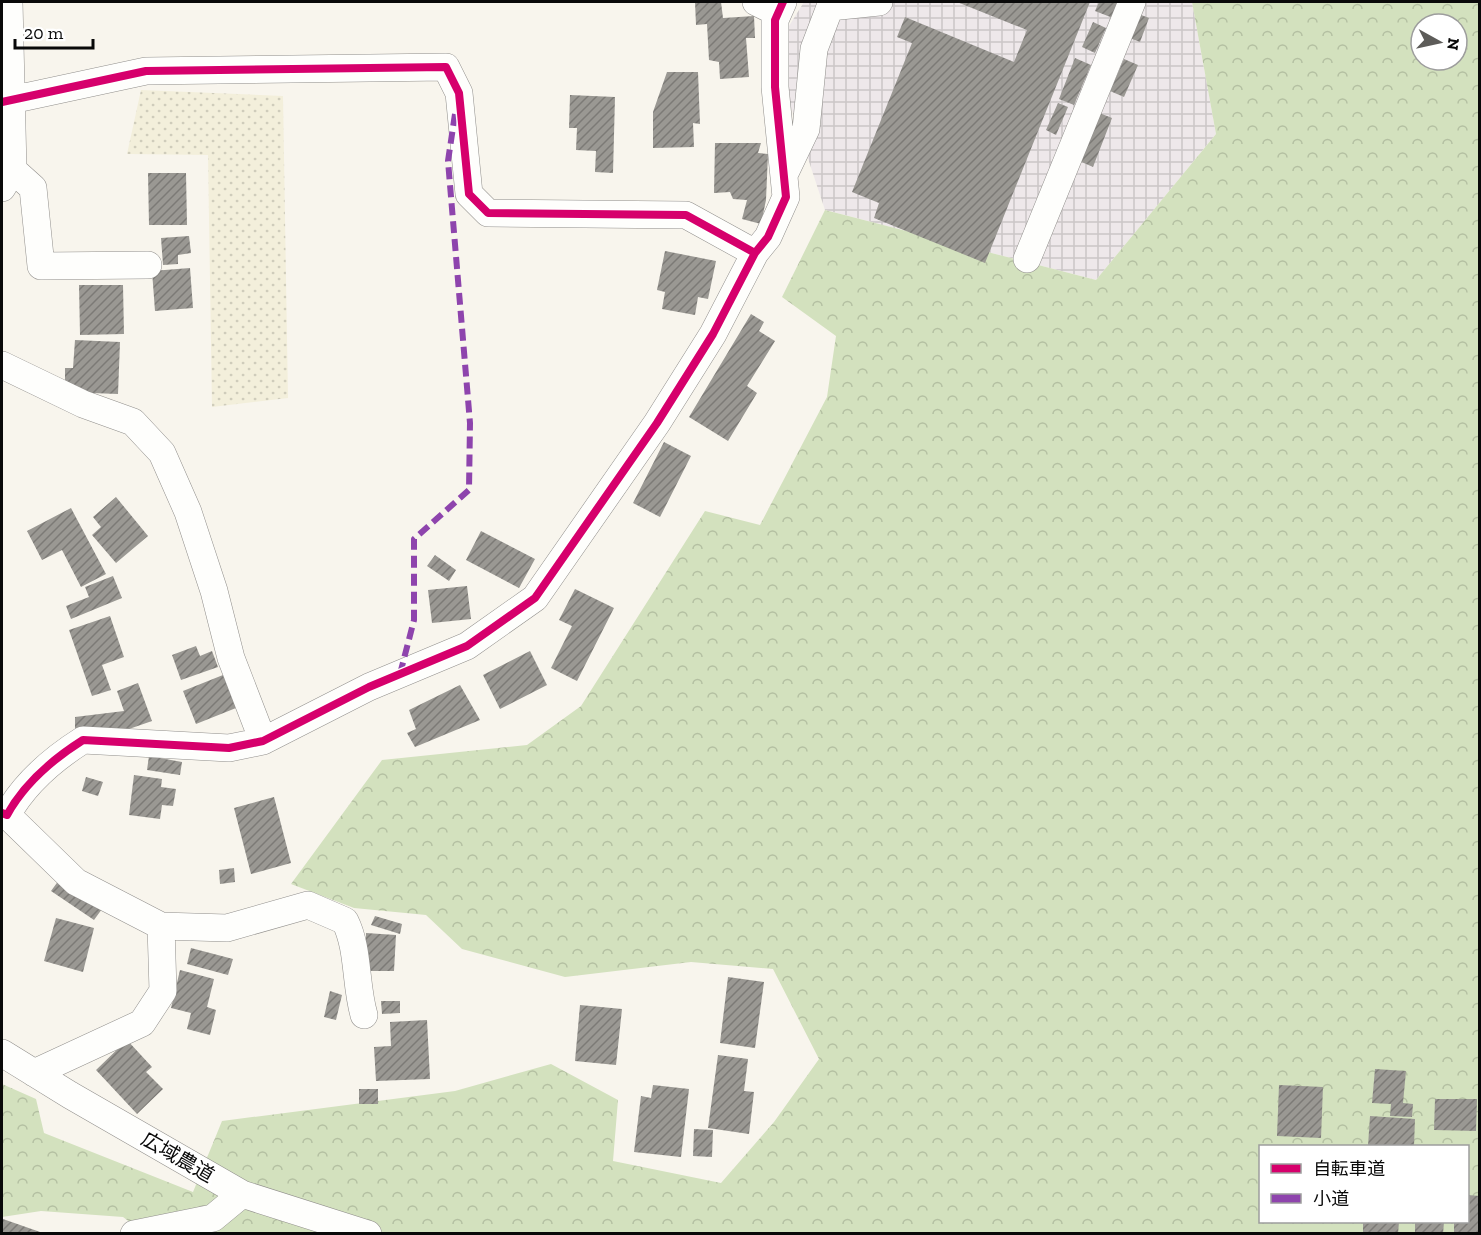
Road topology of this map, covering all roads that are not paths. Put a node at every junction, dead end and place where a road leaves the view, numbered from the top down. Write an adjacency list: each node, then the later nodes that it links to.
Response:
1 (9, 2): 5 (street)
2 (879, 2): 6 (street)
3 (1132, 2): 9 (street)
4 (772, 5): 6 (street)
5 (6, 100): 7 (street); 8 (street)
6 (784, 175): 8 (street)
7 (7, 179): 10 (street)
8 (755, 253): 12 (street)
9 (1027, 259)
10 (148, 265)
11 (2, 365): 12 (street)
12 (263, 741): 13 (street)
13 (4, 814): 14 (street)
14 (161, 926): 15 (street); 17 (street)
15 (364, 1015)
16 (2, 1053): 17 (street, 広域農道)
17 (34, 1073): 18 (street, 広域農道)
18 (242, 1194): 19 (street); 20 (street, 広域農道)
19 (134, 1233)
20 (368, 1233)

